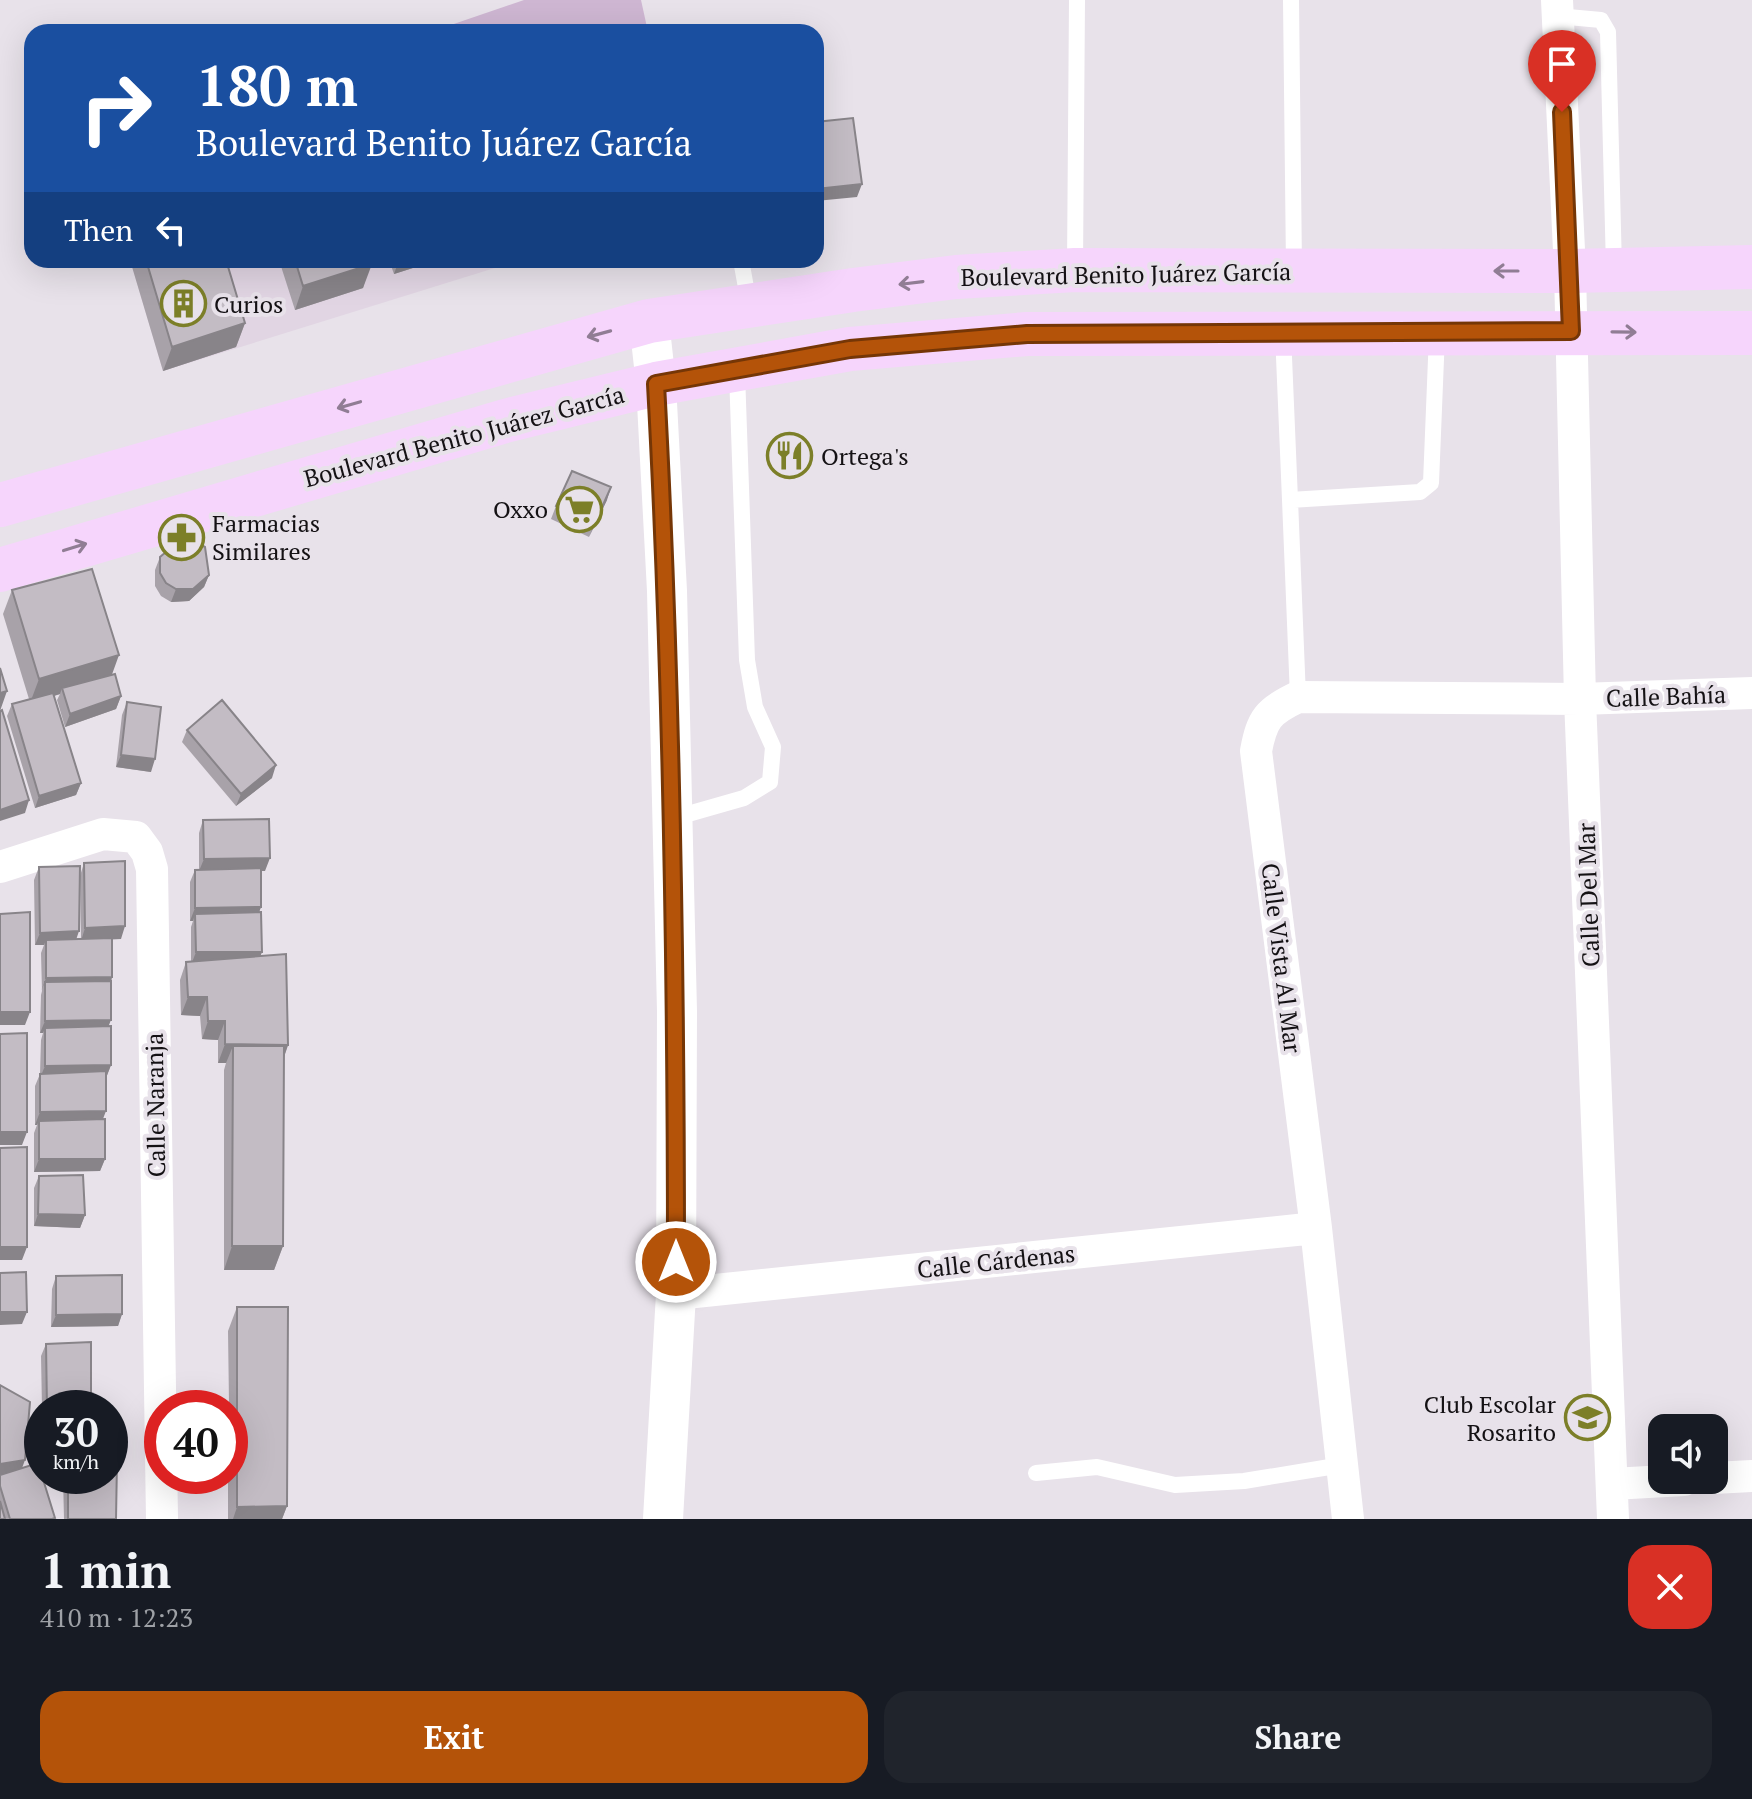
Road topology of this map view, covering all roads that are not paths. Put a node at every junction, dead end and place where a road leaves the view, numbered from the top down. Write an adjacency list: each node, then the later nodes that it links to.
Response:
1 (1077, 0): 6 (lane)
2 (1291, 0): 7 (lane)
3 (1557, 8): 8 (lane); 9 (street, Calle Del Mar)
4 (1752, 267): 8 (main road, Boulevard Benito Juárez García)
5 (743, 268): 10 (lane)
6 (1075, 270): 7 (main road, Boulevard Benito Juárez García); 10 (main road, Boulevard Benito Juárez García, one-way to 10)
7 (1294, 270): 9 (main road, Boulevard Benito Juárez García, one-way to 7)
8 (1614, 270): 9 (main road, Boulevard Benito Juárez García)
9 (1570, 271): 12 (street, Calle Del Mar)
10 (750, 305): 11 (main road, Boulevard Benito Juárez García)
11 (649, 321): 17 (street); 19 (main road, Boulevard Benito Juárez García, one-way to 19)
12 (1571, 331): 14 (main road, Boulevard Benito Juárez García); 15 (main road, Boulevard Benito Juárez García, one-way to 15); 23 (street, Calle Del Mar)
13 (1283, 332): 14 (main road, Boulevard Benito Juárez García); 16 (main road, Boulevard Benito Juárez García); 18 (lane)
14 (1437, 332): 18 (lane)
15 (1752, 333)
16 (737, 369): 17 (main road, Boulevard Benito Juárez García); 24 (lane)
17 (656, 384): 20 (main road, Boulevard Benito Juárez García, one-way to 17); 24 (street)
18 (1290, 500): 22 (lane)
19 (0, 505)
20 (0, 570)
21 (1752, 693): 23 (street, Calle Bahía)
22 (1298, 697): 23 (street); 26 (street, Calle Vista Al Mar)
23 (1580, 699): 33 (street, Calle Del Mar)
24 (673, 818): 27 (street)
25 (0, 867): 34 (street, Calle Naranja)
26 (1316, 1228): 27 (street, Calle Cárdenas); 28 (street, Calle Vista Al Mar)
27 (676, 1294): 35 (street)
28 (1342, 1465): 29 (lane); 36 (street, Calle Vista Al Mar)
29 (1036, 1473)
30 (1752, 1476): 31 (street)
31 (1728, 1477)
32 (1648, 1482): 33 (street)
33 (1612, 1484): 37 (street, Calle Del Mar)
34 (162, 1519)
35 (663, 1519)
36 (1348, 1519)
37 (1613, 1519)

